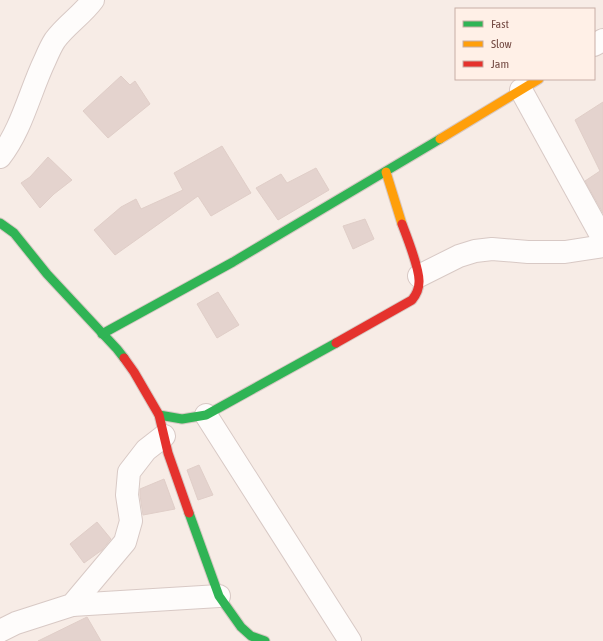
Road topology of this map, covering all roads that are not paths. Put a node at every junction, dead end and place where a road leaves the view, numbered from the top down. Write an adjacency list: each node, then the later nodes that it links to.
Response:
1 (93, 0): 3 (street)
2 (530, 84): 4 (street); 6 (street)
3 (0, 157)
4 (386, 172): 8 (street); 9 (street)
5 (4, 230): 9 (street)
6 (603, 239)
7 (603, 246): 8 (street)
8 (419, 276): 11 (street)
9 (102, 334): 10 (street)
10 (159, 415): 11 (street); 12 (street)
11 (206, 416): 17 (street)
12 (164, 436): 13 (street); 14 (street)
13 (219, 596): 14 (street); 16 (street)
14 (72, 604): 15 (street)
15 (0, 631)
16 (265, 641)
17 (350, 641)

